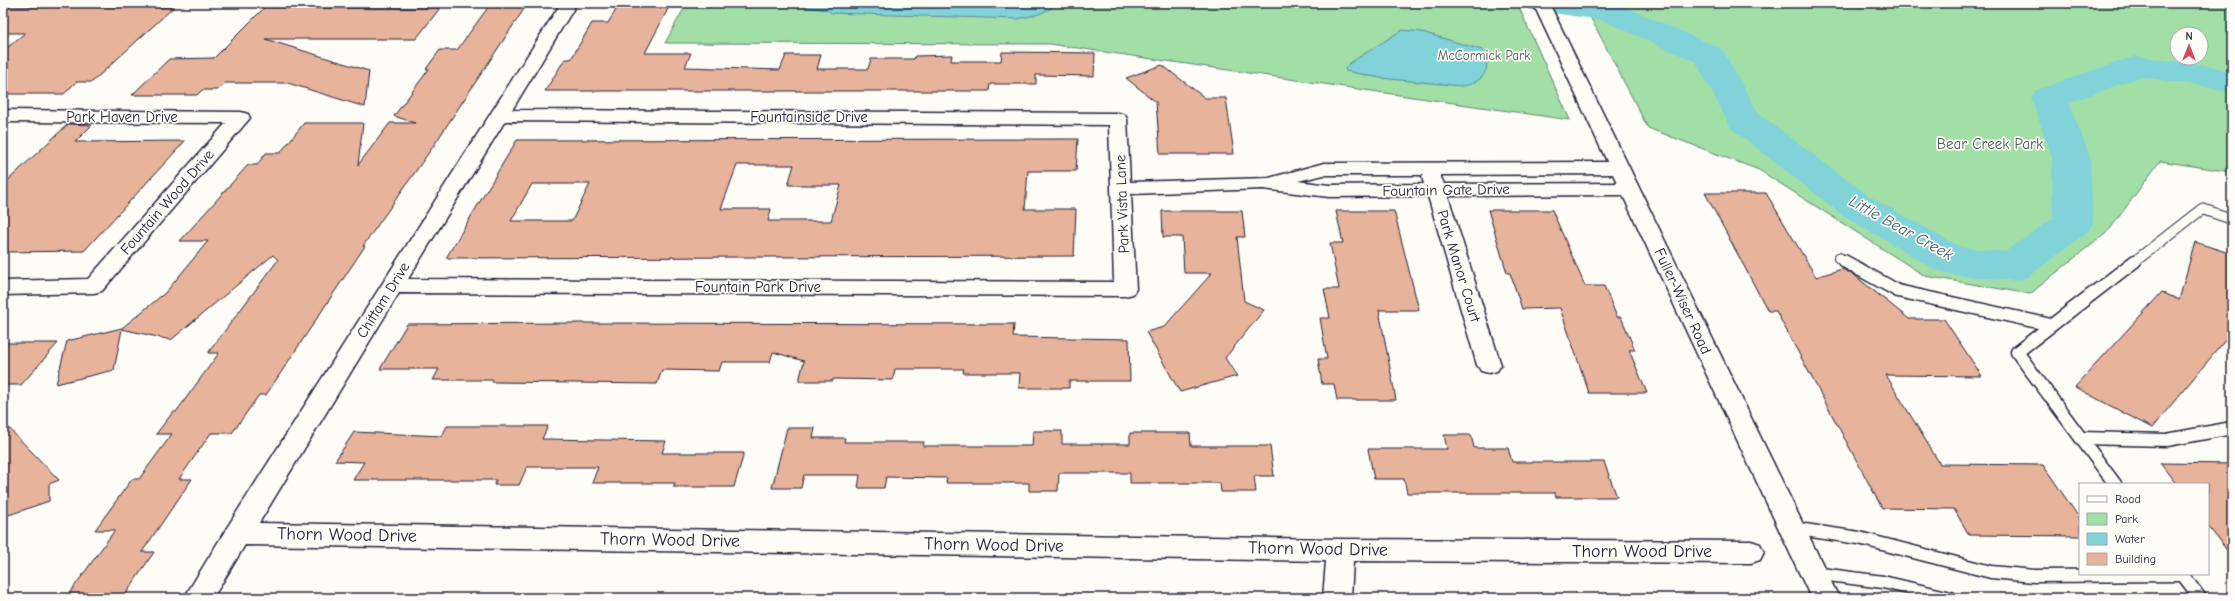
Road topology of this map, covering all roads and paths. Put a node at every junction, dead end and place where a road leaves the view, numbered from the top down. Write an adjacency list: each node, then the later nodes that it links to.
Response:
1 (569, 3): 3 (street, Chittam Drive)
2 (1541, 3): 8 (street, Fuller-Wiser Road)
3 (499, 115): 6 (street, Fountainside Drive); 15 (street, Chittam Drive)
4 (3, 116): 5 (street, Park Haven Drive)
5 (241, 118): 16 (street, Fountain Wood Drive)
6 (1118, 119): 10 (street, Park Vista Lane)
7 (1430, 168): 8 (street, Fountain Gate Drive); 9 (street, Fountain Gate Drive); 12 (street, Park Manor Court)
8 (1620, 168): 11 (street, Fuller-Wiser Road)
9 (1263, 183): 10 (street, Fountain Gate Drive); 12 (street, Fountain Gate Drive)
10 (1121, 188): 17 (street, Park Vista Lane)
11 (1629, 188): 12 (street, Fountain Gate Drive); 23 (street, Fuller-Wiser Road)
12 (1436, 190): 19 (street, Park Manor Court)
13 (2232, 218): 18 (lane)
14 (1839, 258): 18 (lane)
15 (392, 286): 17 (street, Fountain Park Drive); 24 (street, Chittam Drive)
16 (3, 288)
17 (1125, 289)
18 (2051, 325): 21 (lane)
19 (1489, 364)
20 (2232, 428): 21 (lane)
21 (2081, 438): 22 (lane)
22 (2114, 483)
23 (1791, 528): 27 (street, Fuller-Wiser Road); 28 (lane)
24 (238, 534): 25 (street, Thorn Wood Drive); 30 (street, Chittam Drive)
25 (1340, 550): 26 (street, Thorn Wood Drive); 31 (street)
26 (1752, 552)
27 (1812, 572): 32 (street, Fuller-Wiser Road); 33 (lane)
28 (2108, 575)
29 (2184, 575): 34 (lane)
30 (198, 598)
31 (1337, 598)
32 (1825, 598)
33 (1951, 598)
34 (2200, 598)

